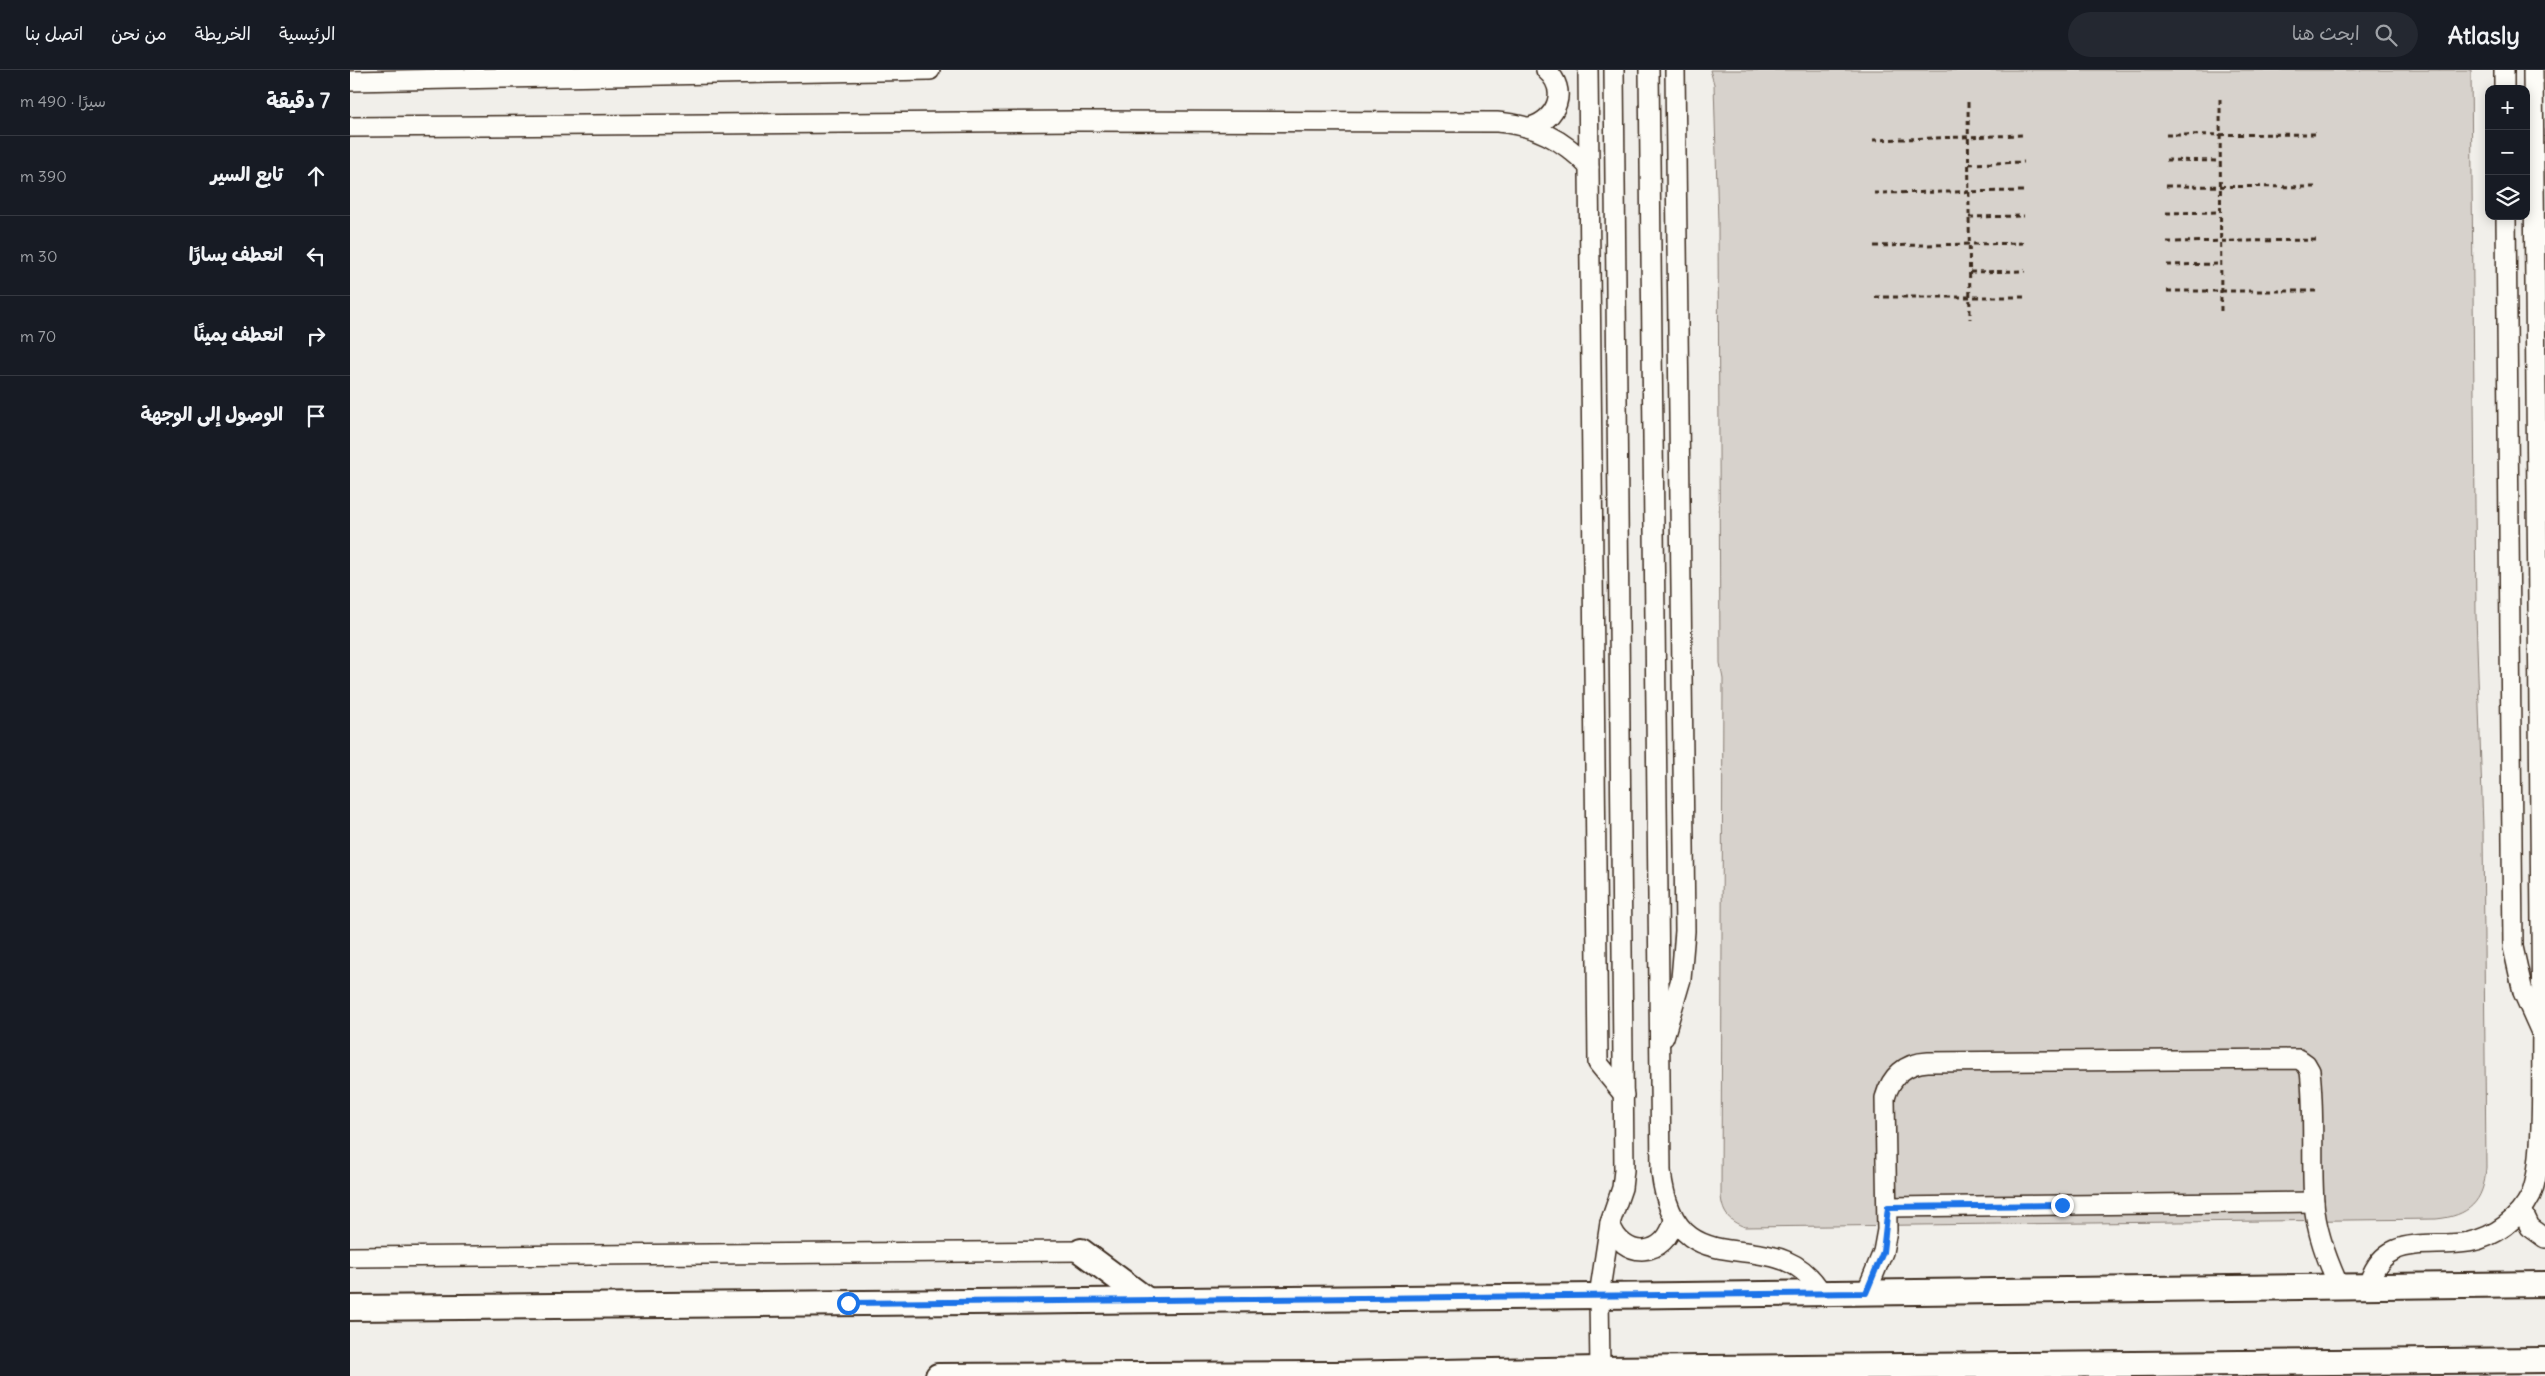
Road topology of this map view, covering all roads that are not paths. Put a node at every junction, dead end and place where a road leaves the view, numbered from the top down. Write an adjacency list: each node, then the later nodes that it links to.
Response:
1 (930, 70): 9 (street)
2 (1546, 70): 15 (street)
3 (1588, 70): 16 (street)
4 (1614, 70): 19 (street)
5 (1650, 70): 21 (street)
6 (1675, 70): 21 (street)
7 (2504, 70): 13 (street)
8 (2533, 70): 20 (street)
9 (703, 72): 10 (street)
10 (457, 74): 11 (street)
11 (428, 75): 12 (street)
12 (350, 81)
13 (2504, 85)
14 (350, 127): 15 (street)
15 (1530, 127): 16 (street)
16 (1589, 167): 18 (street)
17 (2506, 220): 20 (street)
18 (1593, 510): 19 (street); 22 (street)
19 (1619, 538): 22 (street)
20 (2542, 1032): 25 (street)
21 (1659, 1048): 26 (street)
22 (1624, 1095): 27 (street)
23 (2314, 1202): 24 (street); 24 (street); 32 (street)
24 (1888, 1207): 34 (street)
25 (2522, 1210): 28 (street); 33 (street)
26 (1674, 1219): 27 (street); 35 (street)
27 (1610, 1223): 36 (street)
28 (2545, 1238)
29 (1081, 1251): 30 (street); 37 (main road)
30 (350, 1257)
31 (2545, 1284): 33 (main road)
32 (2339, 1286): 33 (main road); 34 (main road)
33 (2368, 1286)
34 (1866, 1293): 35 (main road)
35 (1822, 1294): 36 (main road)
36 (1599, 1296): 37 (main road); 40 (street)
37 (1147, 1300): 38 (main road)
38 (350, 1308)
39 (2545, 1360): 40 (main road)
40 (1600, 1369): 41 (main road)
41 (1333, 1375): 42 (main road)
42 (938, 1376)

